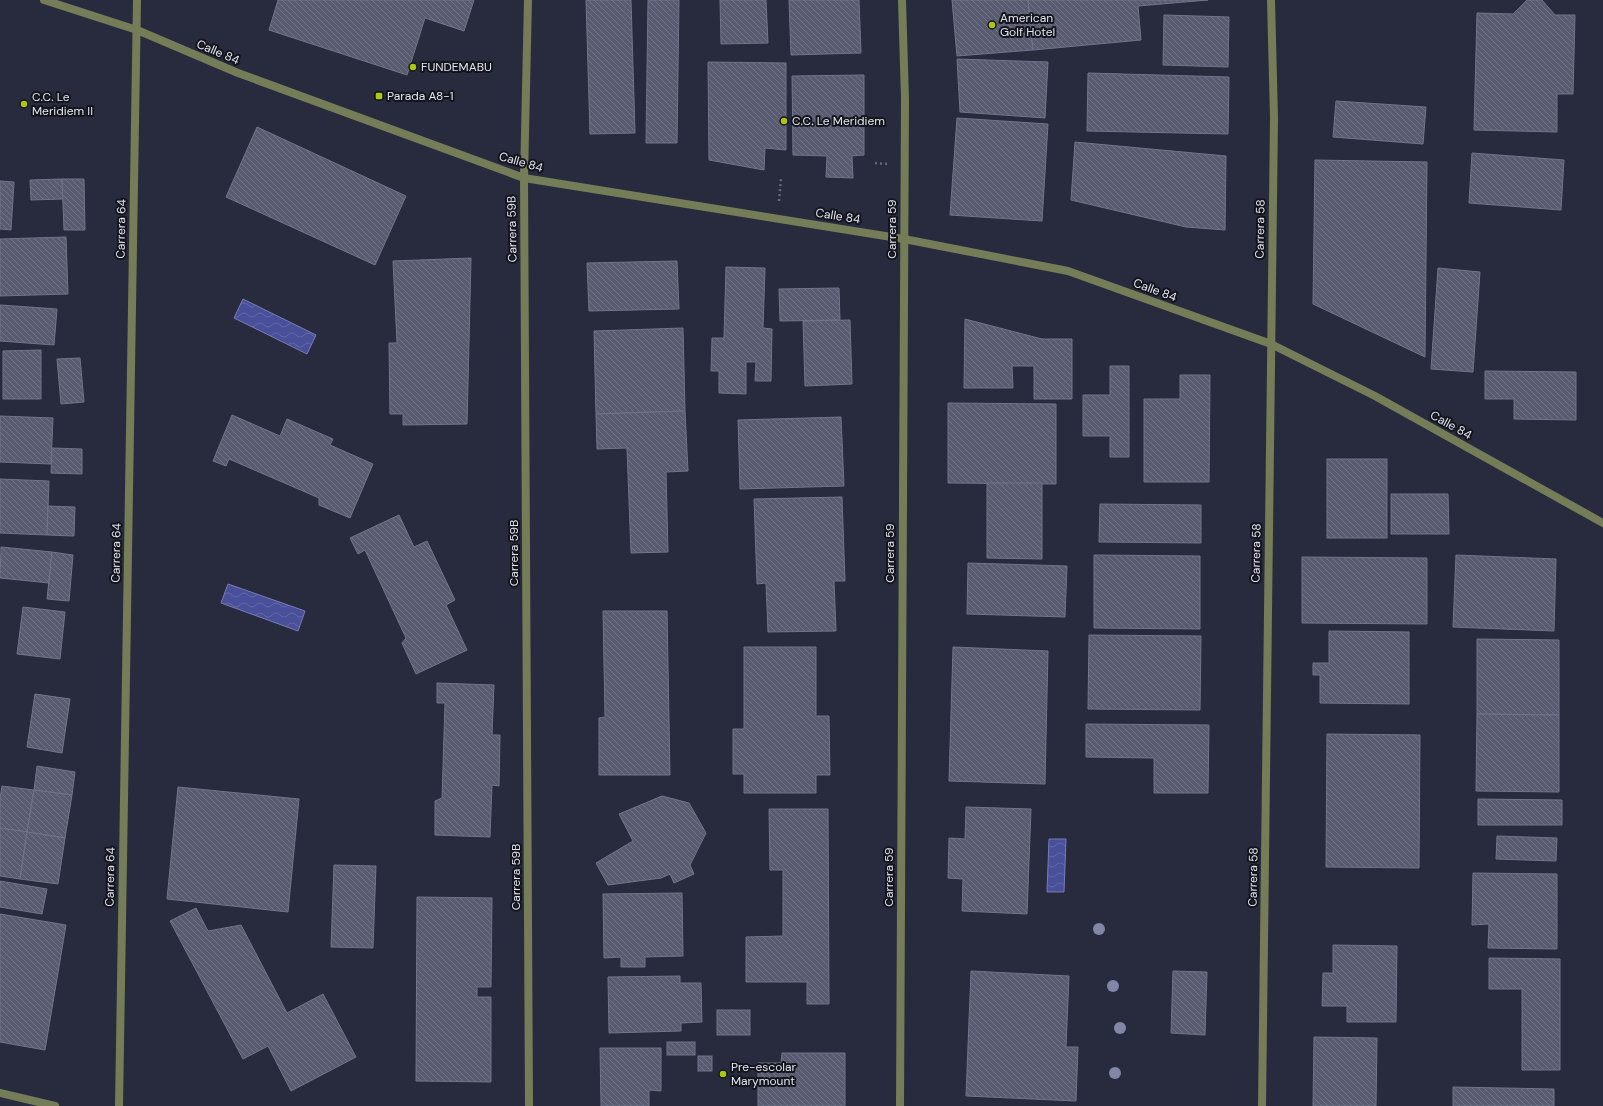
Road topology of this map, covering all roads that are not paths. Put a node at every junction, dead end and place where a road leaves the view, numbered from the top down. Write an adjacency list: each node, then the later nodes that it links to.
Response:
1 (44, 0): 6 (street, Calle 84)
2 (136, 0): 6 (street, Carrera 64)
3 (528, 0): 7 (street, Carrera 59B)
4 (902, 0): 8 (street, Carrera 59)
5 (1271, 0): 9 (street, Carrera 58)
6 (137, 30): 7 (street, Calle 84); 13 (street, Carrera 64)
7 (524, 178): 8 (street, Calle 84); 14 (street, Carrera 59B)
8 (904, 239): 9 (street, Calle 84); 15 (street, Carrera 59)
9 (1271, 344): 10 (street, Calle 84); 16 (street, Carrera 58)
10 (1603, 523)
11 (0, 1093): 12 (street)
12 (55, 1106)
13 (119, 1106)
14 (530, 1106)
15 (900, 1106)
16 (1262, 1106)

